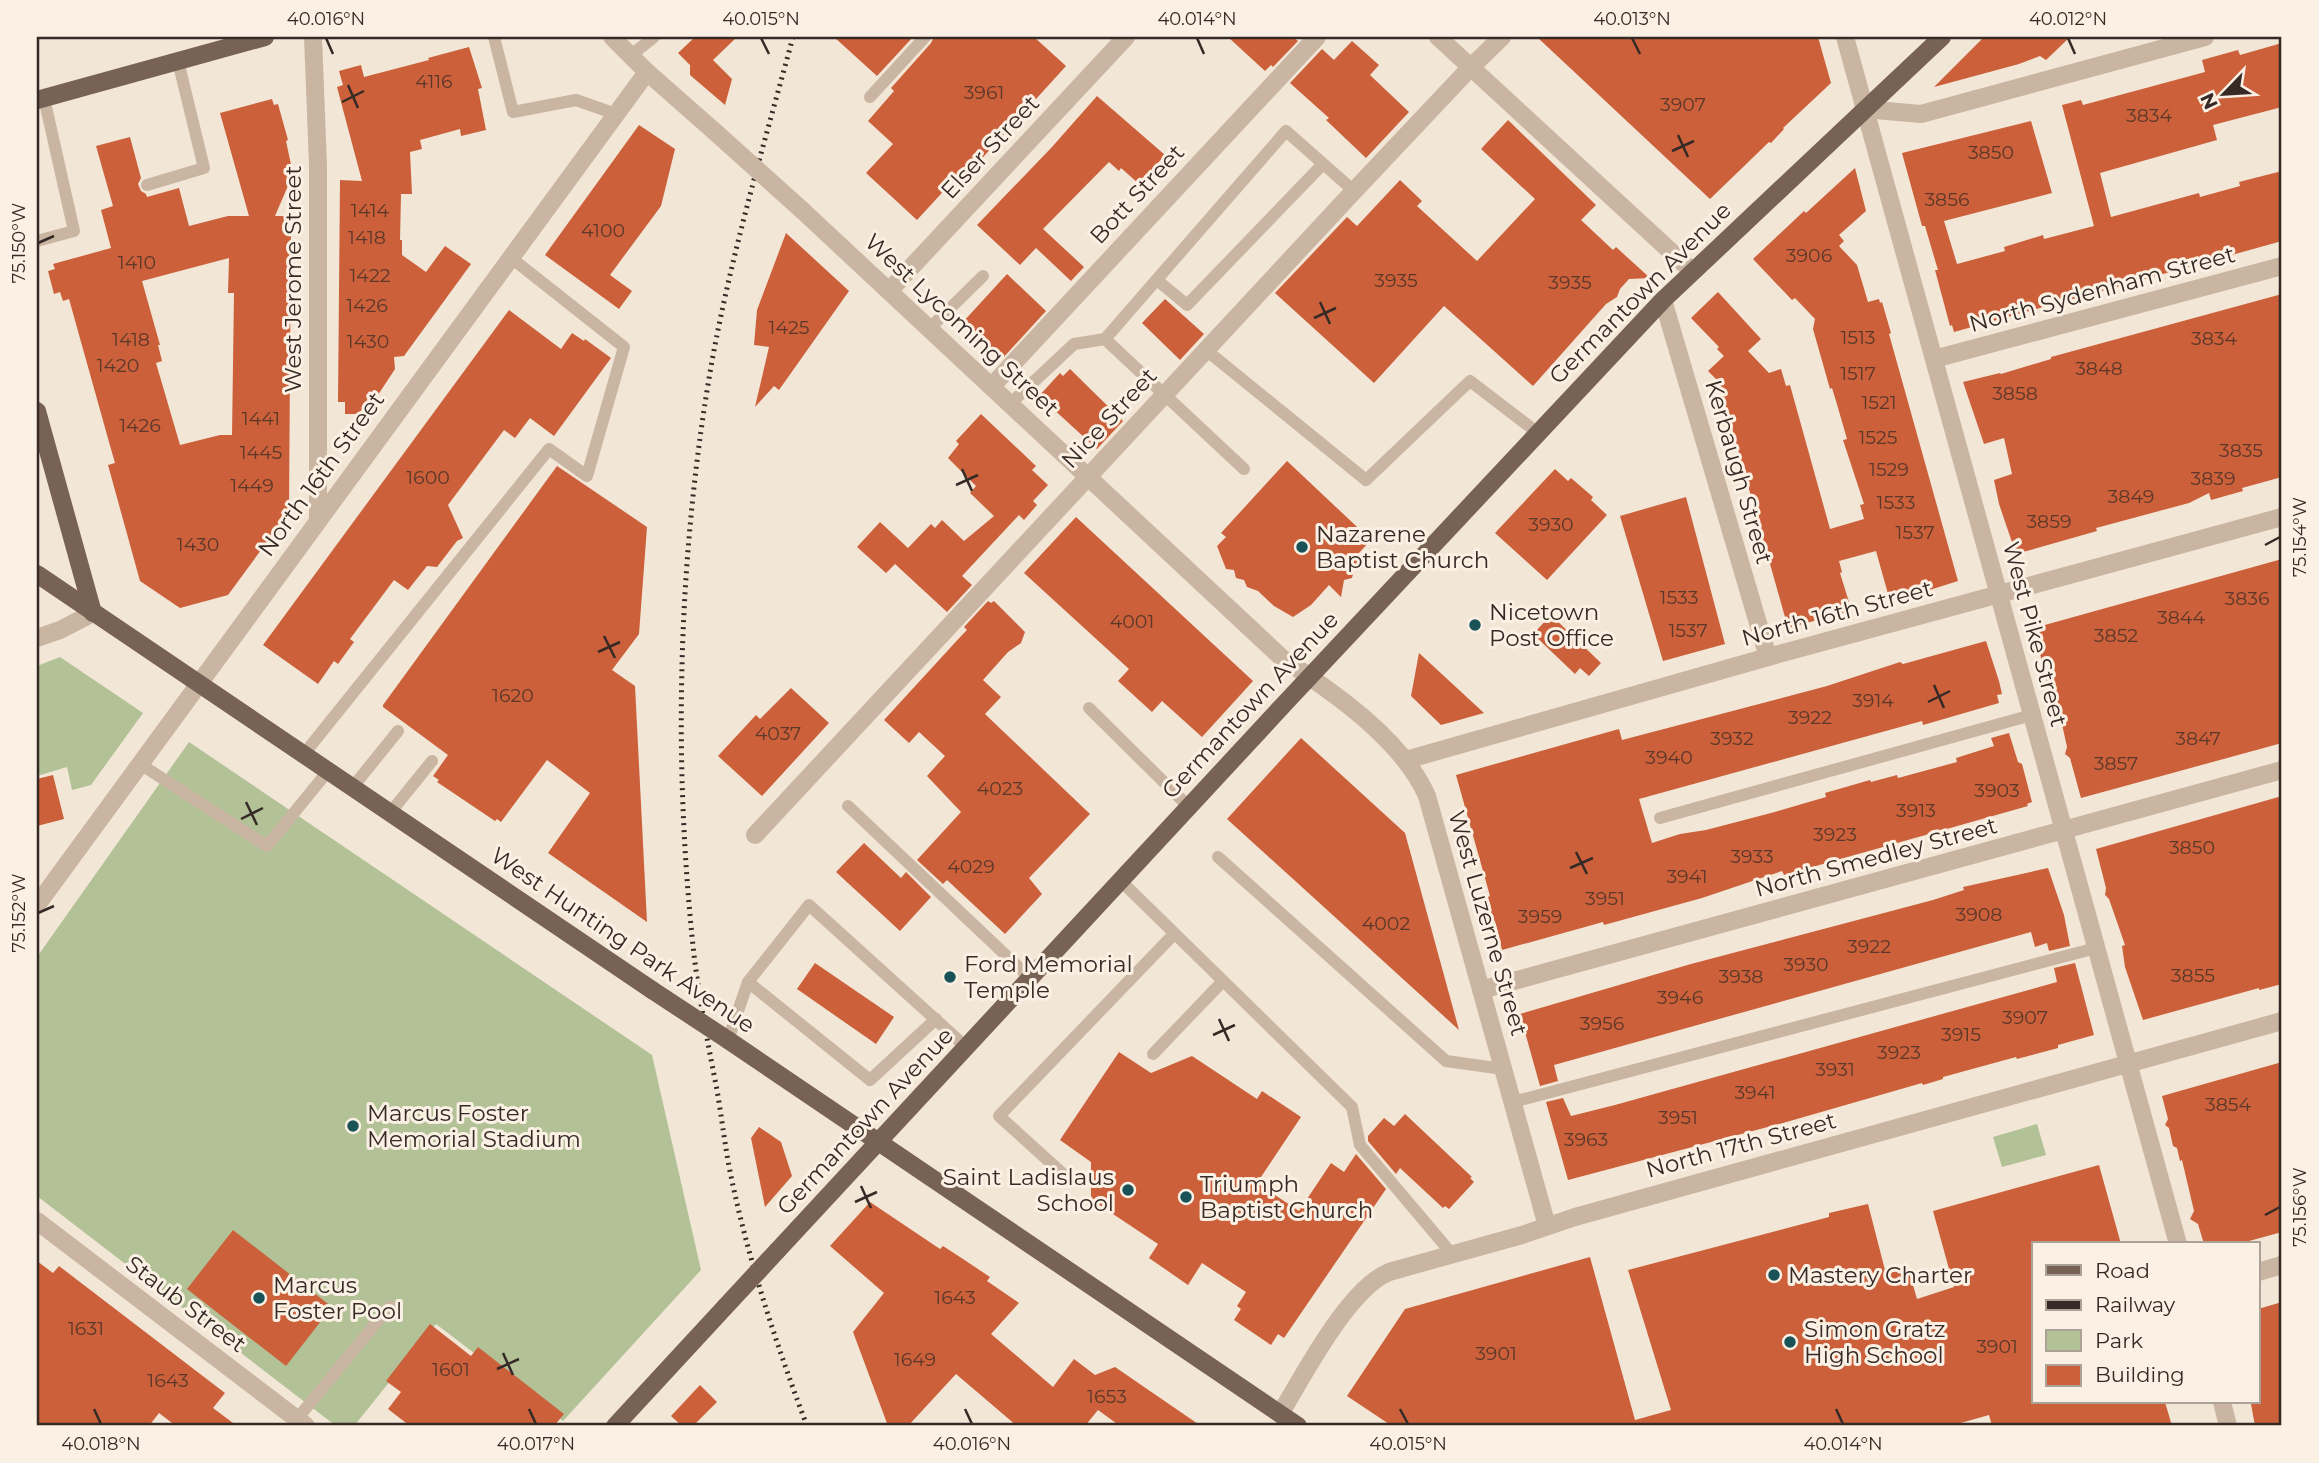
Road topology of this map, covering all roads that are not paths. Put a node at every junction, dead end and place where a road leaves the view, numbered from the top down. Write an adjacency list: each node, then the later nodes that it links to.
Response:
1 (265, 37): 14 (main road)
2 (313, 37): 46 (street, West Jerome Street)
3 (494, 37): 22 (lane)
4 (612, 37): 15 (street, West Lycoming Street)
5 (654, 37): 15 (lane)
6 (925, 37): 19 (lane)
7 (1126, 37): 32 (street, Elser Street)
8 (1317, 37): 38 (street, Bott Street)
9 (1438, 37): 17 (street)
10 (1502, 37): 17 (street, Nice Street)
11 (1845, 37): 21 (street, West Pike Street)
12 (1942, 37): 21 (main road, Germantown Avenue)
13 (2205, 37): 21 (street)
14 (240, 40): 16 (main road)
15 (630, 56): 18 (street, West Lycoming Street)
16 (178, 61): 20 (main road); 24 (lane)
17 (1470, 68): 25 (street, Nice Street); 29 (street)
18 (646, 72): 22 (street, North 16th Street); 32 (street, West Lycoming Street, bridge)
19 (870, 97)
20 (41, 99): 26 (lane)
21 (1864, 109): 29 (main road, Germantown Avenue); 37 (street, West Pike Street)
22 (617, 114): 27 (street, North 16th Street)
23 (1323, 164): 25 (lane); 31 (lane); 31 (lane)
24 (147, 185)
25 (1353, 191): 36 (street, Nice Street)
26 (37, 241)
27 (510, 257): 46 (street, North 16th Street); 57 (lane)
28 (2282, 266): 37 (street, North Sydenham Street)
29 (1692, 271): 33 (main road, Germantown Avenue)
30 (983, 276): 34 (lane)
31 (1157, 280): 35 (lane)
32 (890, 290): 34 (street, West Lycoming Street)
33 (1663, 300): 42 (main road, Germantown Avenue); 51 (street, Kerbaugh Street)
34 (930, 328): 38 (street, West Lycoming Street)
35 (1105, 339): 39 (lane); 40 (lane)
36 (1206, 350): 39 (street, Nice Street); 42 (lane)
37 (1934, 359): 48 (street, West Pike Street)
38 (992, 386): 40 (street, West Lycoming Street)
39 (1165, 394): 43 (lane); 44 (street, Nice Street)
40 (1011, 403): 44 (street, West Lycoming Street)
41 (37, 411): 49 (main road)
42 (1538, 433): 52 (main road, Germantown Avenue)
43 (1244, 469)
44 (1088, 476): 52 (street, West Lycoming Street); 69 (street, Nice Street)
45 (2282, 517): 48 (street, North 16th Street)
46 (318, 521): 53 (street, North 16th Street)
47 (37, 575): 49 (main road, West Hunting Park Avenue)
48 (1998, 594): 51 (street, North 16th Street); 55 (street, West Pike Street)
49 (93, 613): 50 (street); 53 (main road, West Hunting Park Avenue)
50 (37, 638)
51 (1768, 657): 58 (street, North 16th Street)
52 (1310, 677): 58 (street, West Luzerne Street); 65 (main road, Germantown Avenue)
53 (198, 684): 57 (main road, West Hunting Park Avenue); 60 (street, North 16th Street)
54 (1089, 708): 65 (lane)
55 (2032, 715): 67 (lane); 68 (street, West Pike Street)
56 (398, 731): 63 (lane)
57 (304, 754): 62 (main road, West Hunting Park Avenue)
58 (1406, 760): 78 (street, West Luzerne Street)
59 (432, 761): 66 (lane)
60 (140, 764): 62 (lane); 72 (street, North 16th Street)
61 (2282, 770): 68 (street, North Smedley Street)
62 (328, 771): 63 (main road, West Hunting Park Avenue)
63 (352, 788): 66 (main road, West Hunting Park Avenue)
64 (848, 806): 75 (lane)
65 (1189, 807): 71 (main road, Germantown Avenue)
66 (390, 813): 81 (main road, West Hunting Park Avenue, bridge)
67 (1660, 818)
68 (2064, 831): 74 (street, West Pike Street); 78 (street, North Smedley Street)
69 (755, 835)
70 (1218, 857): 85 (lane)
71 (1121, 881): 73 (lane); 75 (main road, Germantown Avenue)
72 (37, 905)
73 (1174, 934): 76 (lane); 88 (lane)
74 (2096, 948): 84 (street, West Pike Street); 86 (lane)
75 (1030, 978): 82 (main road, Germantown Avenue)
76 (1223, 981): 83 (lane); 92 (lane)
77 (748, 982): 79 (lane); 79 (lane); 81 (lane)
78 (1481, 990): 85 (street, West Luzerne Street)
79 (936, 1019): 82 (lane)
80 (2282, 1021): 84 (street, North 17th Street)
81 (728, 1040): 87 (main road, West Hunting Park Avenue)
82 (966, 1047): 87 (main road, Germantown Avenue)
83 (1153, 1054)
84 (2128, 1063): 90 (street, North 17th Street); 91 (street, West Pike Street)
85 (1503, 1069): 86 (street, West Luzerne Street)
86 (1513, 1102): 90 (street, West Luzerne Street)
87 (878, 1142): 97 (main road, West Hunting Park Avenue); 99 (main road, Germantown Avenue, bridge)
88 (1063, 1174)
89 (37, 1221): 98 (street, Staub Street)
90 (1547, 1226): 92 (street, North 17th Street)
91 (2177, 1242)
92 (1452, 1254): 97 (street, North 17th Street)
93 (2282, 1265): 94 (street)
94 (2260, 1271)
95 (390, 1307): 98 (lane)
96 (2222, 1404): 101 (street)
97 (1280, 1414): 100 (main road, West Hunting Park Avenue)
98 (301, 1423)
99 (615, 1426)
100 (1298, 1426)
101 (2228, 1426)

